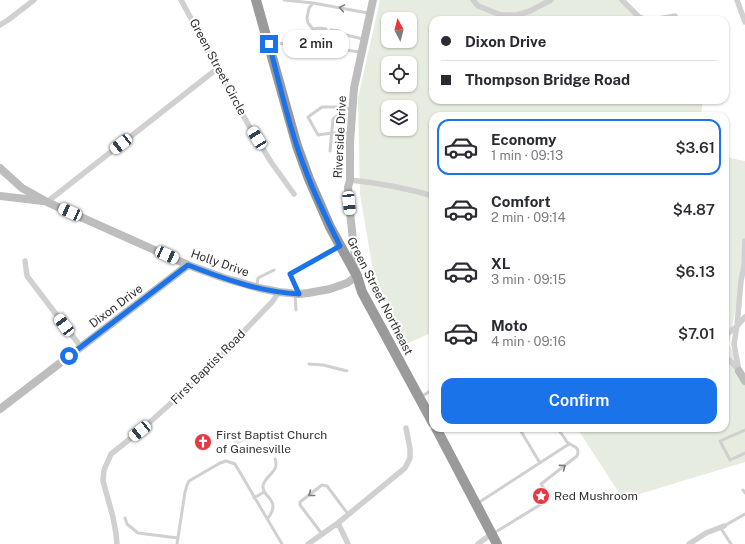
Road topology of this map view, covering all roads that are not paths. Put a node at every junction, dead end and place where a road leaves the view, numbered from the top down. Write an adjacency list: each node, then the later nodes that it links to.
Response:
1 (34, 0): 14 (street)
2 (182, 0): 22 (street, Green Street Circle)
3 (284, 0): 10 (lane)
4 (373, 0): 11 (street, Riverside Drive)
5 (473, 0): 6 (street)
6 (551, 0)
7 (622, 0): 12 (street)
8 (737, 0): 13 (street)
9 (259, 1): 20 (highway, Green Street Northeast)
10 (313, 3): 11 (lane, one-way to 10); 15 (lane)
11 (370, 13): 19 (street, Riverside Drive)
12 (638, 16)
13 (745, 22)
14 (0, 25)
15 (313, 29): 16 (lane); 18 (lane)
16 (326, 29)
17 (331, 30): 18 (lane)
18 (342, 34): 19 (lane)
19 (365, 39): 21 (street, Riverside Drive)
20 (269, 44): 21 (lane); 37 (highway, Green Street Northeast)
21 (362, 52): 24 (street, Riverside Drive)
22 (218, 68): 31 (street, Green Street Circle); 35 (street)
23 (340, 107): 24 (lane); 25 (lane); 25 (lane)
24 (353, 109): 26 (street, Riverside Drive)
25 (332, 133): 26 (lane); 27 (lane)
26 (351, 133): 29 (street, Riverside Drive)
27 (330, 151)
28 (0, 168): 30 (street, Holly Drive)
29 (350, 180): 32 (street); 41 (street, Riverside Drive)
30 (22, 188): 34 (street); 35 (street, Holly Drive)
31 (294, 194)
32 (429, 195)
33 (0, 196): 34 (street)
34 (11, 197): 35 (street)
35 (47, 202): 39 (street, Holly Drive)
36 (745, 241): 42 (street)
37 (340, 246): 41 (highway, Green Street Northeast); 45 (lane)
38 (26, 261): 50 (street)
39 (188, 265): 43 (street, Holly Drive); 50 (street, Dixon Drive)
40 (274, 270): 43 (lane)
41 (357, 276): 45 (street, Holly Drive); 57 (highway, Green Street Northeast)
42 (743, 281): 48 (street)
43 (256, 287): 44 (street, Holly Drive)
44 (279, 292): 45 (street, Holly Drive); 81 (street, First Baptist Road)
45 (297, 294): 46 (lane)
46 (296, 310)
47 (745, 317): 48 (street)
48 (737, 326): 49 (street); 53 (street)
49 (729, 333)
50 (81, 347): 58 (street, Dixon Drive)
51 (729, 360): 53 (street)
52 (309, 364): 54 (lane)
53 (739, 370): 55 (street)
54 (347, 371)
55 (745, 381)
56 (429, 392): 57 (lane)
57 (419, 398): 59 (highway, Green Street Northeast)
58 (0, 409)
59 (429, 416)
60 (406, 428): 72 (street)
61 (745, 430): 66 (lane)
62 (438, 432): 71 (highway)
63 (521, 432): 68 (lane)
64 (560, 432): 65 (lane)
65 (569, 444): 68 (lane); 79 (lane, one-way to 65)
66 (745, 453)
67 (275, 458): 69 (lane)
68 (540, 463): 71 (lane)
69 (264, 492): 70 (lane); 75 (lane)
70 (254, 498): 75 (lane); 80 (lane)
71 (476, 504): 79 (highway)
72 (348, 514): 76 (street); 78 (lane, one-way to 78)
73 (745, 514): 77 (lane)
74 (125, 518): 80 (lane)
75 (267, 519): 83 (lane)
76 (338, 523): 78 (street); 85 (street)
77 (722, 527): 88 (street); 89 (lane)
78 (322, 534): 84 (street)
79 (492, 534): 86 (street); 87 (highway)
80 (178, 538): 82 (lane)
81 (117, 544)
82 (177, 544)
83 (282, 544)
84 (308, 544)
85 (348, 544)
86 (478, 544)
87 (498, 544)
88 (688, 544)
89 (730, 544)

